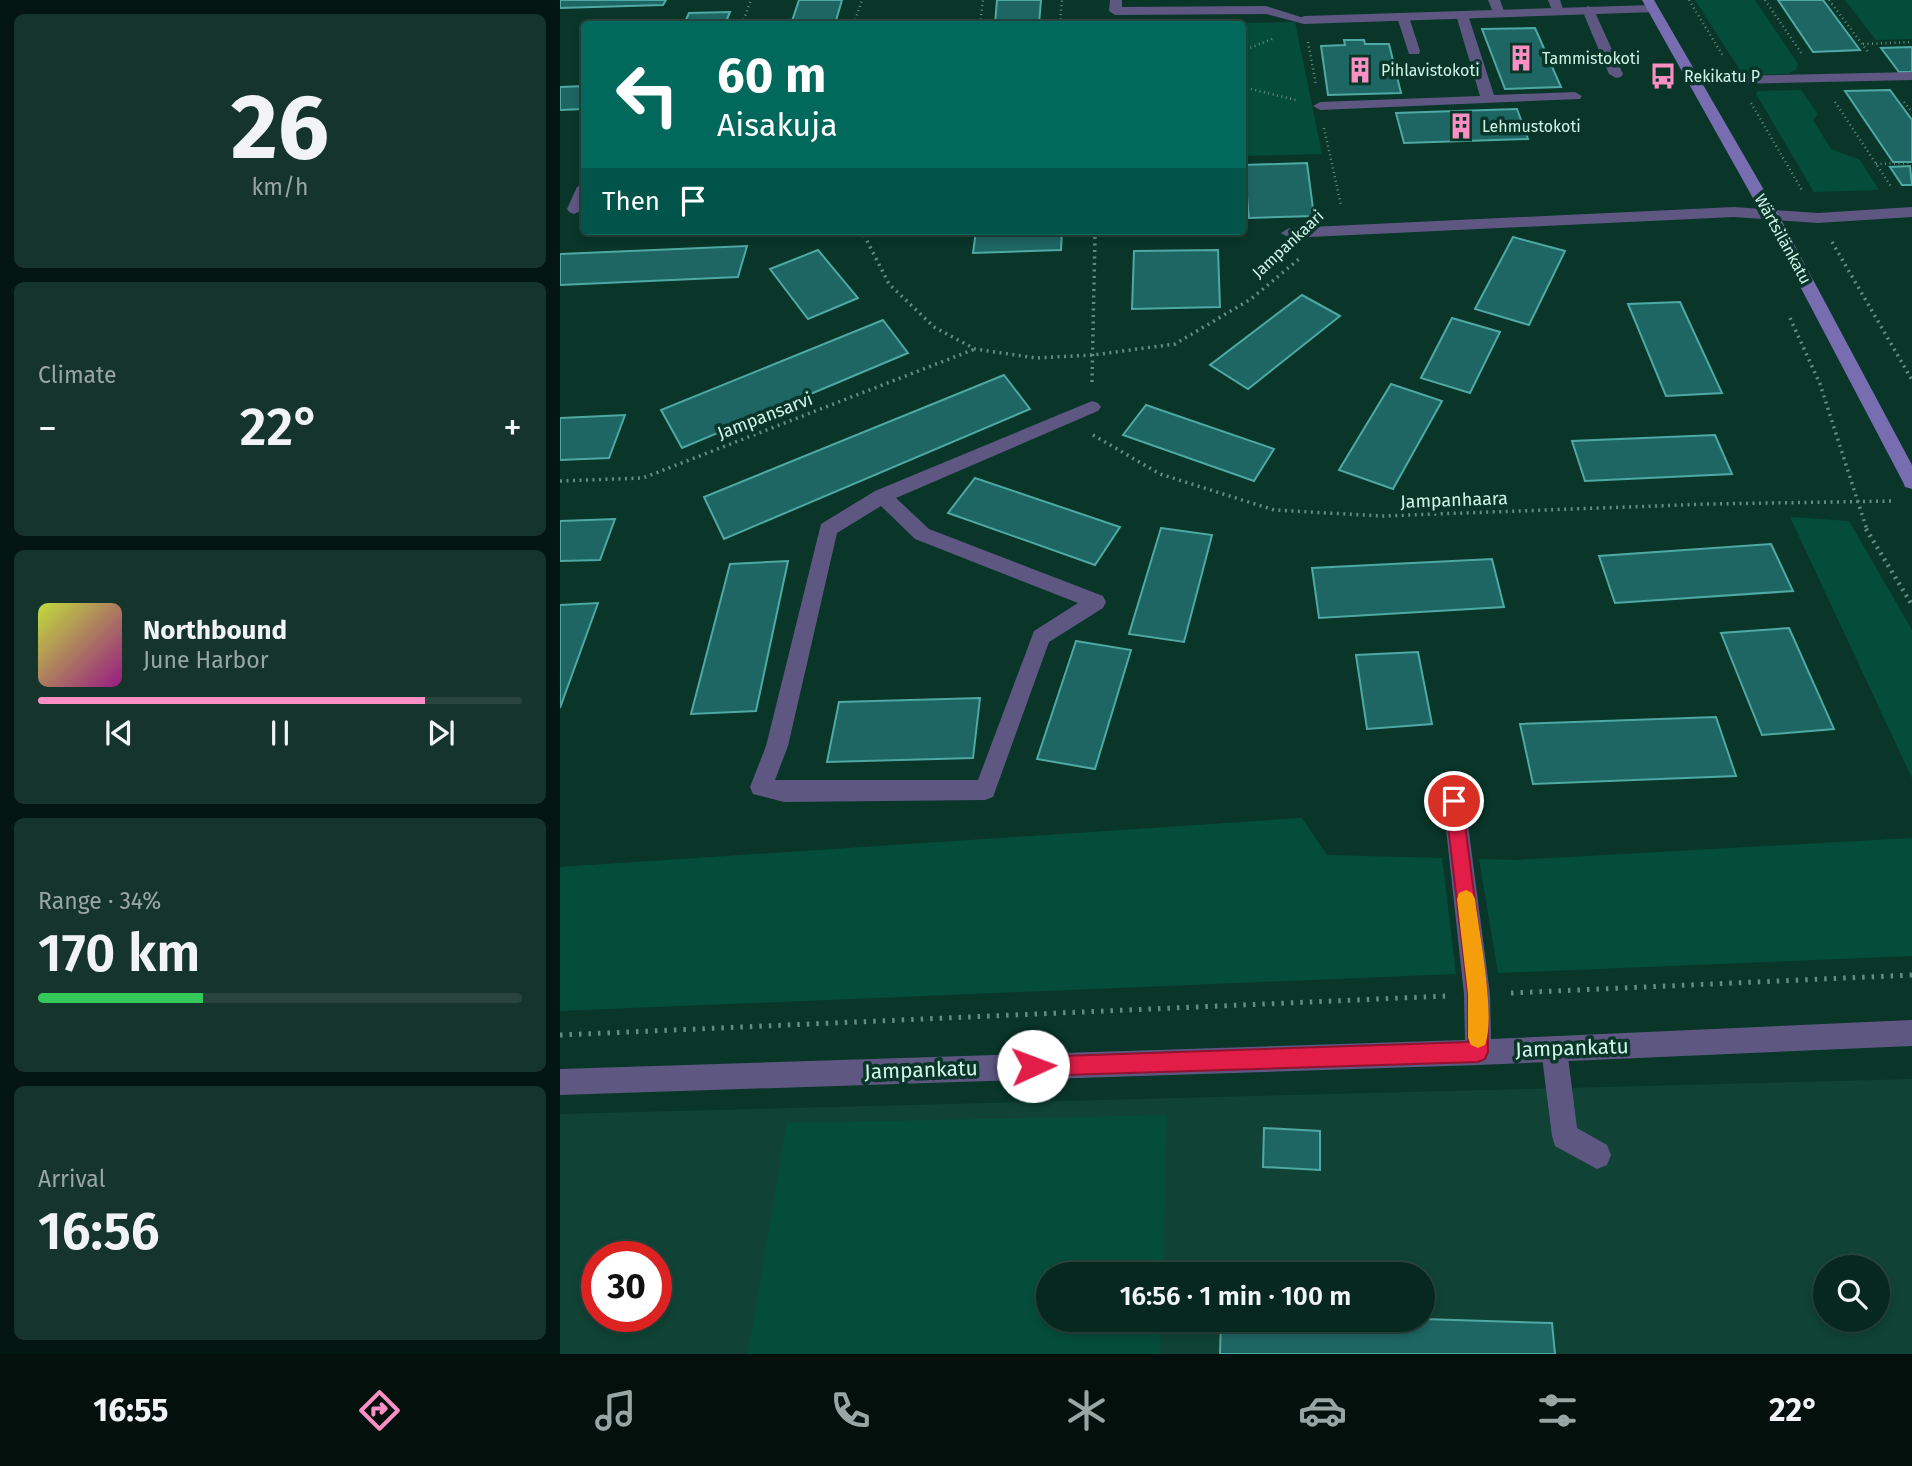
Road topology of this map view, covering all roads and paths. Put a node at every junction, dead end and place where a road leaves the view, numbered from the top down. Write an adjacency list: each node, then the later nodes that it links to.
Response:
1 (751, 0): 18 (path)
2 (862, 0): 19 (path)
3 (983, 0): 20 (path)
4 (1062, 0): 21 (path)
5 (1116, 0): 12 (street)
6 (1203, 0): 12 (street)
7 (1494, 0): 14 (street)
8 (1765, 0): 28 (path)
9 (1829, 0): 23 (path)
10 (1650, 4): 13 (street); 29 (street, Wärtsilänkatu)
11 (1556, 6): 13 (street); 14 (street)
12 (1221, 10): 17 (street)
13 (1588, 10): 25 (street)
14 (1499, 14): 15 (street)
15 (1462, 15): 16 (street); 32 (street)
16 (1403, 17): 17 (street); 24 (street)
17 (1304, 20): 33 (path, Jampankaari)
18 (743, 21)
19 (855, 21)
20 (980, 21)
21 (1060, 21)
22 (1912, 42): 23 (path)
23 (1862, 44): 26 (path)
24 (1414, 51)
25 (1616, 74)
26 (1886, 76): 27 (street); 28 (street)
27 (1912, 76)
28 (1819, 78): 29 (street); 35 (path)
29 (1693, 81): 39 (street, Wärtsilänkatu)
30 (1246, 88): 33 (path)
31 (1574, 96): 32 (street)
32 (1488, 99): 33 (street)
33 (1320, 106): 40 (path, Jampankaari)
34 (1912, 163): 35 (path)
35 (1876, 164): 38 (path)
36 (581, 193): 37 (street)
37 (573, 209)
38 (1910, 212): 39 (street)
39 (1771, 216): 40 (street); 49 (street, Wärtsilänkatu)
40 (1328, 230): 41 (street); 46 (path, Jampankaari)
41 (1289, 233)
42 (864, 235): 45 (path, Jampankaari)
43 (1096, 235): 46 (path, Jampanhaara)
44 (1788, 312): 52 (path)
45 (975, 349): 46 (path, Jampankaari); 48 (path, Jampansarvi)
46 (1093, 355): 47 (path, Jampanhaara)
47 (1092, 407): 50 (street); 52 (path, Jampanhaara)
48 (560, 481)
49 (1912, 482)
50 (882, 496): 50 (street)
51 (1898, 501): 52 (path, Jampanhaara)
52 (1856, 503): 53 (path)
53 (1912, 605)
54 (1454, 801): 56 (street)
55 (1912, 975): 56 (path)
56 (1477, 994): 58 (path); 60 (street)
57 (1912, 1034): 59 (street, Jampankatu)
58 (560, 1035)
59 (1554, 1049): 60 (street, Jampankatu); 62 (street)
60 (1478, 1052): 61 (street, Jampankatu)
61 (560, 1082)
62 (1597, 1155)

